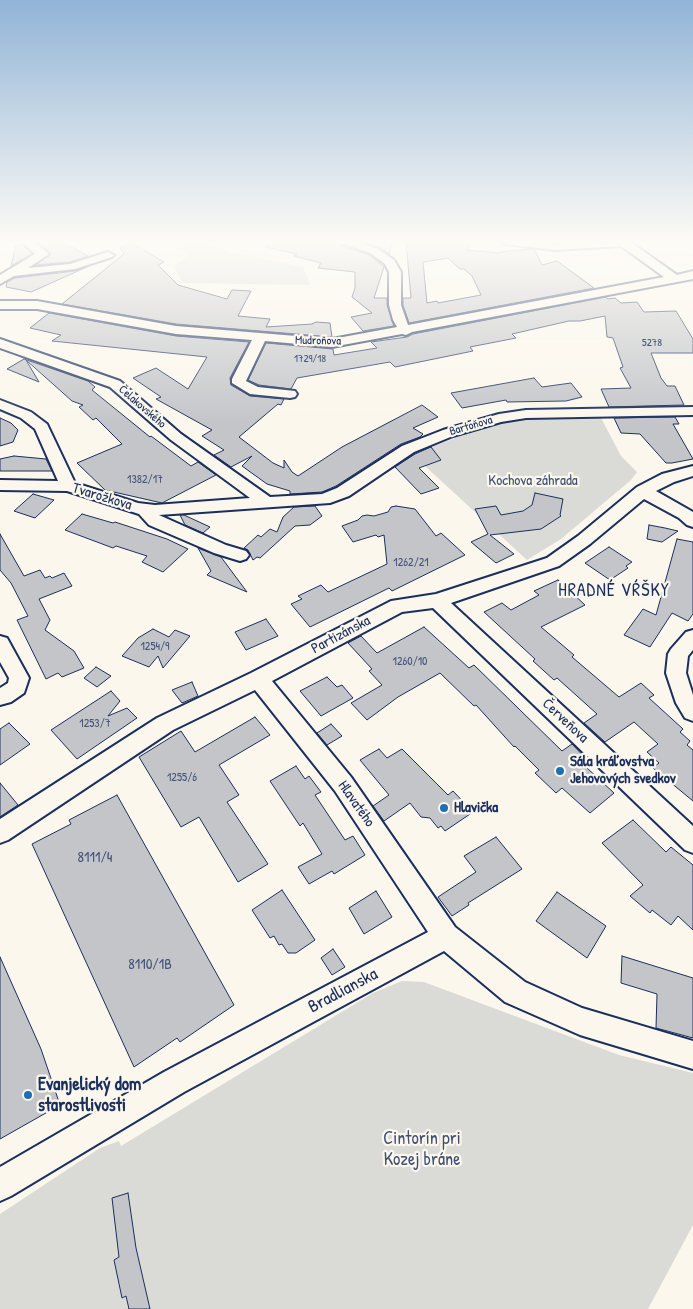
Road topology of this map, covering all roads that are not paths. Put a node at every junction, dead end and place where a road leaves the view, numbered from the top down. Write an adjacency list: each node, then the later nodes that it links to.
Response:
1 (395, 302): 4 (street)
2 (553, 302): 4 (street, Mudroňova)
3 (0, 305): 5 (street, Mudroňova)
4 (406, 330): 5 (street, Mudroňova)
5 (260, 338): 7 (street)
6 (0, 343): 14 (street, Čelakovského)
7 (290, 394)
8 (0, 404): 12 (street)
9 (693, 411): 14 (street, Bartoňova)
10 (693, 471): 13 (street, Partizánska)
11 (0, 485): 12 (street, Tvarožkova)
12 (68, 486): 15 (street, Tvarožkova)
13 (643, 490): 16 (street); 18 (street, Partizánska)
14 (267, 503): 15 (street, Tvarožkova)
15 (144, 509): 17 (street, Tvarožkova)
16 (693, 520)
17 (240, 555)
18 (437, 601): 21 (street, Partizánska); 25 (street, Červeňova)
19 (693, 637): 23 (street)
20 (0, 643): 22 (street)
21 (258, 679): 24 (street, Partizánska); 26 (street, Hlavatého)
22 (0, 696)
23 (693, 712)
24 (0, 832)
25 (693, 842)
26 (446, 936): 27 (street); 28 (street, Bradlianska)
27 (693, 1055)
28 (0, 1185)

